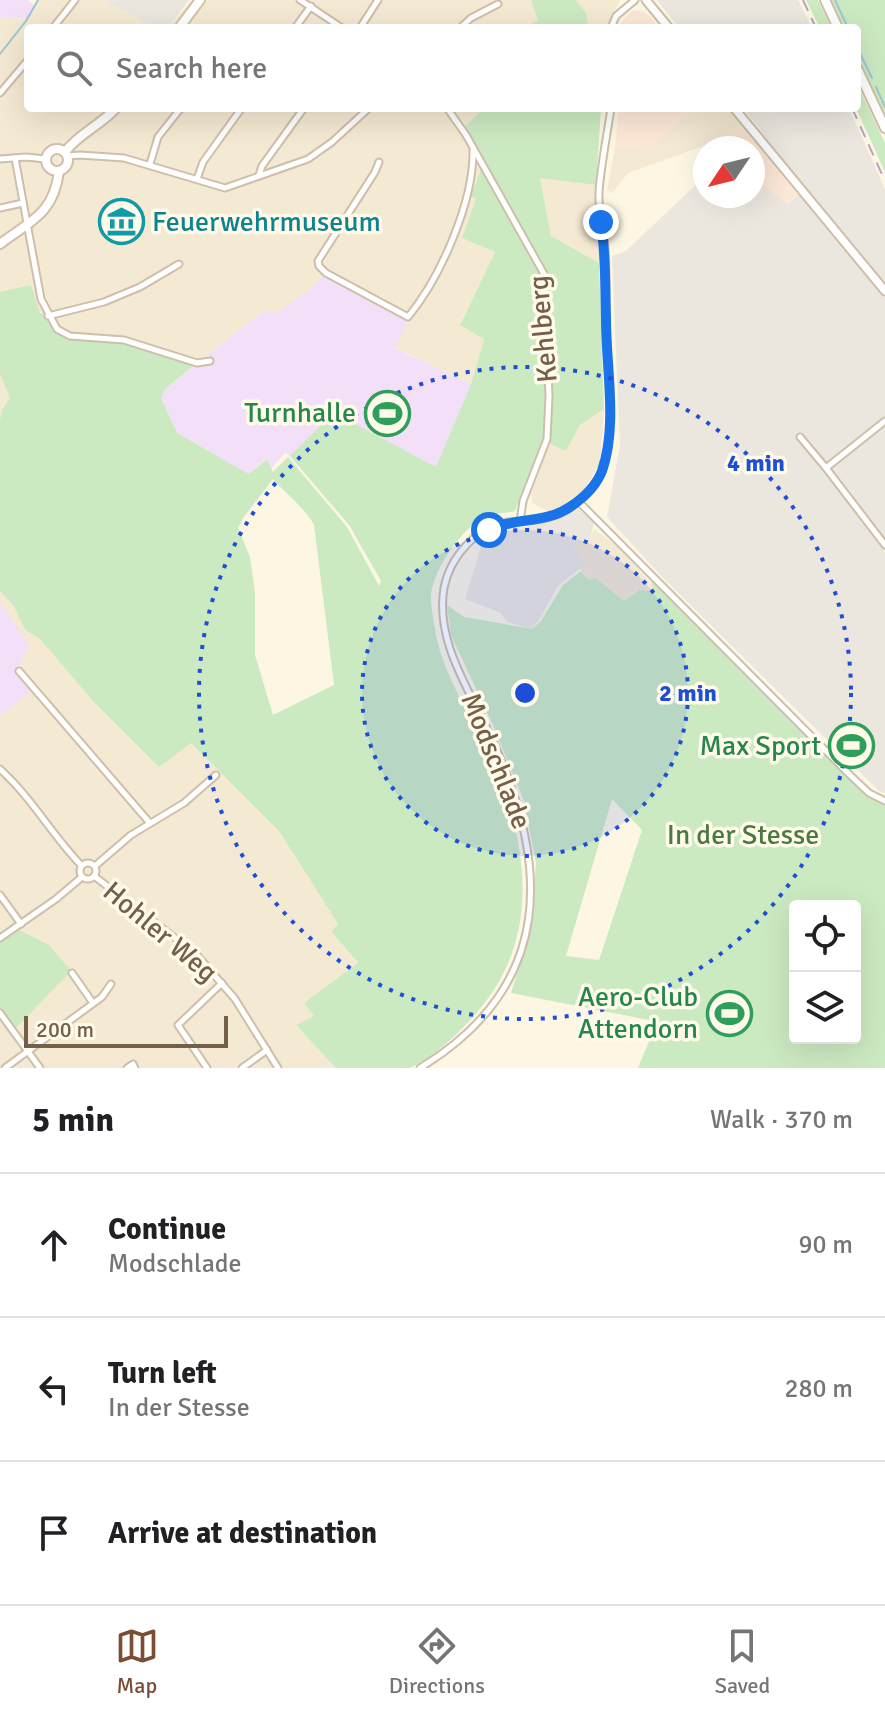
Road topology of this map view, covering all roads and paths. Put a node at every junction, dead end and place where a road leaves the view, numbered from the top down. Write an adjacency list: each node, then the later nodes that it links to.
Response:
1 (75, 0): 10 (street)
2 (200, 0): 11 (main road)
3 (300, 0): 9 (street)
4 (378, 0): 14 (street)
5 (635, 0): 16 (street)
6 (646, 0): 17 (street)
7 (825, 0): 18 (main road)
8 (498, 4): 15 (street)
9 (311, 6): 12 (street); 13 (street)
10 (56, 24)
11 (182, 24)
12 (298, 24)
13 (336, 24)
14 (363, 24)
15 (464, 24)
16 (613, 24)
17 (666, 24)
18 (836, 24)
19 (24, 65): 21 (street)
20 (861, 77): 30 (main road)
21 (0, 93)
22 (112, 112): 32 (main road)
23 (178, 112): 37 (street)
24 (239, 112): 40 (street)
25 (301, 112): 39 (street)
26 (365, 112): 39 (street)
27 (450, 112): 31 (street, Kehlberg)
28 (610, 112): 52 (street)
29 (737, 112): 46 (street)
30 (885, 128)
31 (473, 149): 36 (street); 53 (street, Kehlberg)
32 (66, 154): 35 (main road); 37 (street); 38 (main road)
33 (15, 158): 34 (street); 35 (street); 41 (street)
34 (0, 159)
35 (46, 159): 38 (main road)
36 (379, 162)
37 (150, 164): 40 (street)
38 (59, 171): 43 (main road)
39 (259, 176): 40 (street)
40 (197, 179)
41 (23, 203): 42 (street); 43 (street)
42 (0, 208)
43 (27, 223): 44 (main road); 47 (street)
44 (0, 244)
45 (179, 264): 47 (street)
46 (885, 291)
47 (48, 316): 48 (street)
48 (210, 361)
49 (885, 421): 51 (street)
50 (800, 437): 51 (street)
51 (826, 468): 54 (street)
52 (578, 501): 53 (street, Modschlade); 58 (street)
53 (520, 521): 81 (street, Modschlade)
54 (885, 545)
55 (19, 671): 59 (street)
56 (0, 769): 60 (street, Hohler Weg)
57 (216, 775): 59 (street)
58 (885, 801)
59 (149, 822): 61 (street)
60 (81, 865): 61 (street, Hohler Weg); 63 (street, Hohler Weg)
61 (95, 866): 62 (street, Hohler Weg)
62 (94, 876): 63 (street, Hohler Weg); 68 (street, Hohler Weg)
63 (82, 877): 65 (street)
64 (0, 895): 65 (street)
65 (21, 924): 66 (street)
66 (0, 938)
67 (72, 973): 70 (street)
68 (222, 983): 72 (street, Hohler Weg); 78 (street)
69 (111, 984): 70 (street)
70 (93, 1003): 73 (street)
71 (0, 1013): 73 (street)
72 (267, 1050): 79 (street); 80 (street, Hohler Weg)
73 (28, 1052): 74 (street); 75 (street)
74 (5, 1068)
75 (40, 1068)
76 (127, 1068): 77 (street)
77 (135, 1068)
78 (207, 1068)
79 (242, 1068)
80 (278, 1068)
81 (420, 1068)

